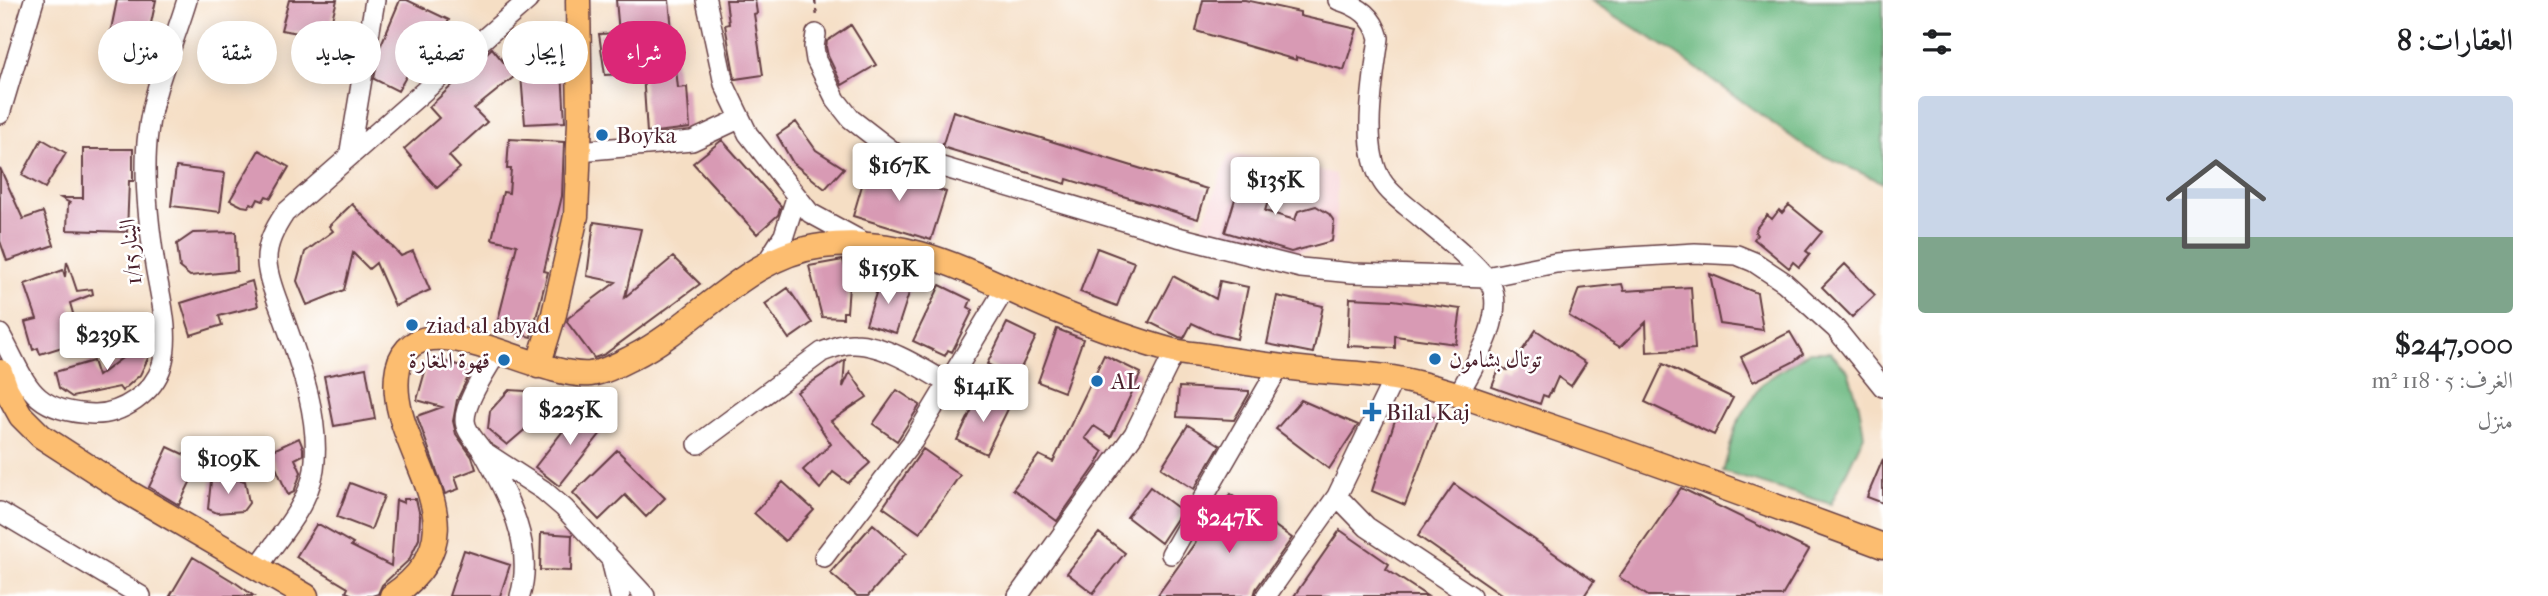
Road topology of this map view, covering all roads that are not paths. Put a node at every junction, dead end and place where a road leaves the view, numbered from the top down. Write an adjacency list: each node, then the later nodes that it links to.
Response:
1 (34, 0): 9 (street)
2 (187, 0): 18 (street, الينار1/15)
3 (375, 0): 12 (street)
4 (528, 0): 12 (street)
5 (578, 0): 11 (main road)
6 (706, 0): 10 (street)
7 (1338, 0): 16 (street)
8 (816, 34): 16 (street)
9 (0, 114)
10 (739, 119): 11 (street); 13 (street)
11 (579, 151): 21 (main road)
12 (349, 157): 36 (street)
13 (796, 198): 14 (street); 15 (street)
14 (867, 244): 15 (main road); 17 (main road)
15 (765, 265): 21 (main road)
16 (1486, 277): 26 (street); 27 (street)
17 (1006, 288): 19 (main road); 25 (street)
18 (0, 334)
19 (1175, 351): 22 (main road); 43 (street)
20 (497, 352): 21 (main road); 29 (street); 39 (main road)
21 (538, 366)
22 (1279, 367): 24 (main road); 33 (street)
23 (0, 372): 36 (main road)
24 (1394, 378): 27 (main road); 30 (street)
25 (947, 383): 28 (street); 34 (street)
26 (1883, 387)
27 (1458, 395): 32 (main road)
28 (698, 444)
29 (483, 452): 35 (street); 40 (street)
30 (1336, 496): 44 (street); 45 (street)
31 (0, 512): 37 (street)
32 (1883, 546)
33 (1171, 554)
34 (824, 557)
35 (610, 558): 41 (street); 42 (street)
36 (258, 567): 38 (main road)
37 (141, 596)
38 (306, 596)
39 (392, 596)
40 (520, 596)
41 (620, 596)
42 (645, 596)
43 (1018, 596)
44 (1266, 596)
45 (1471, 596)

